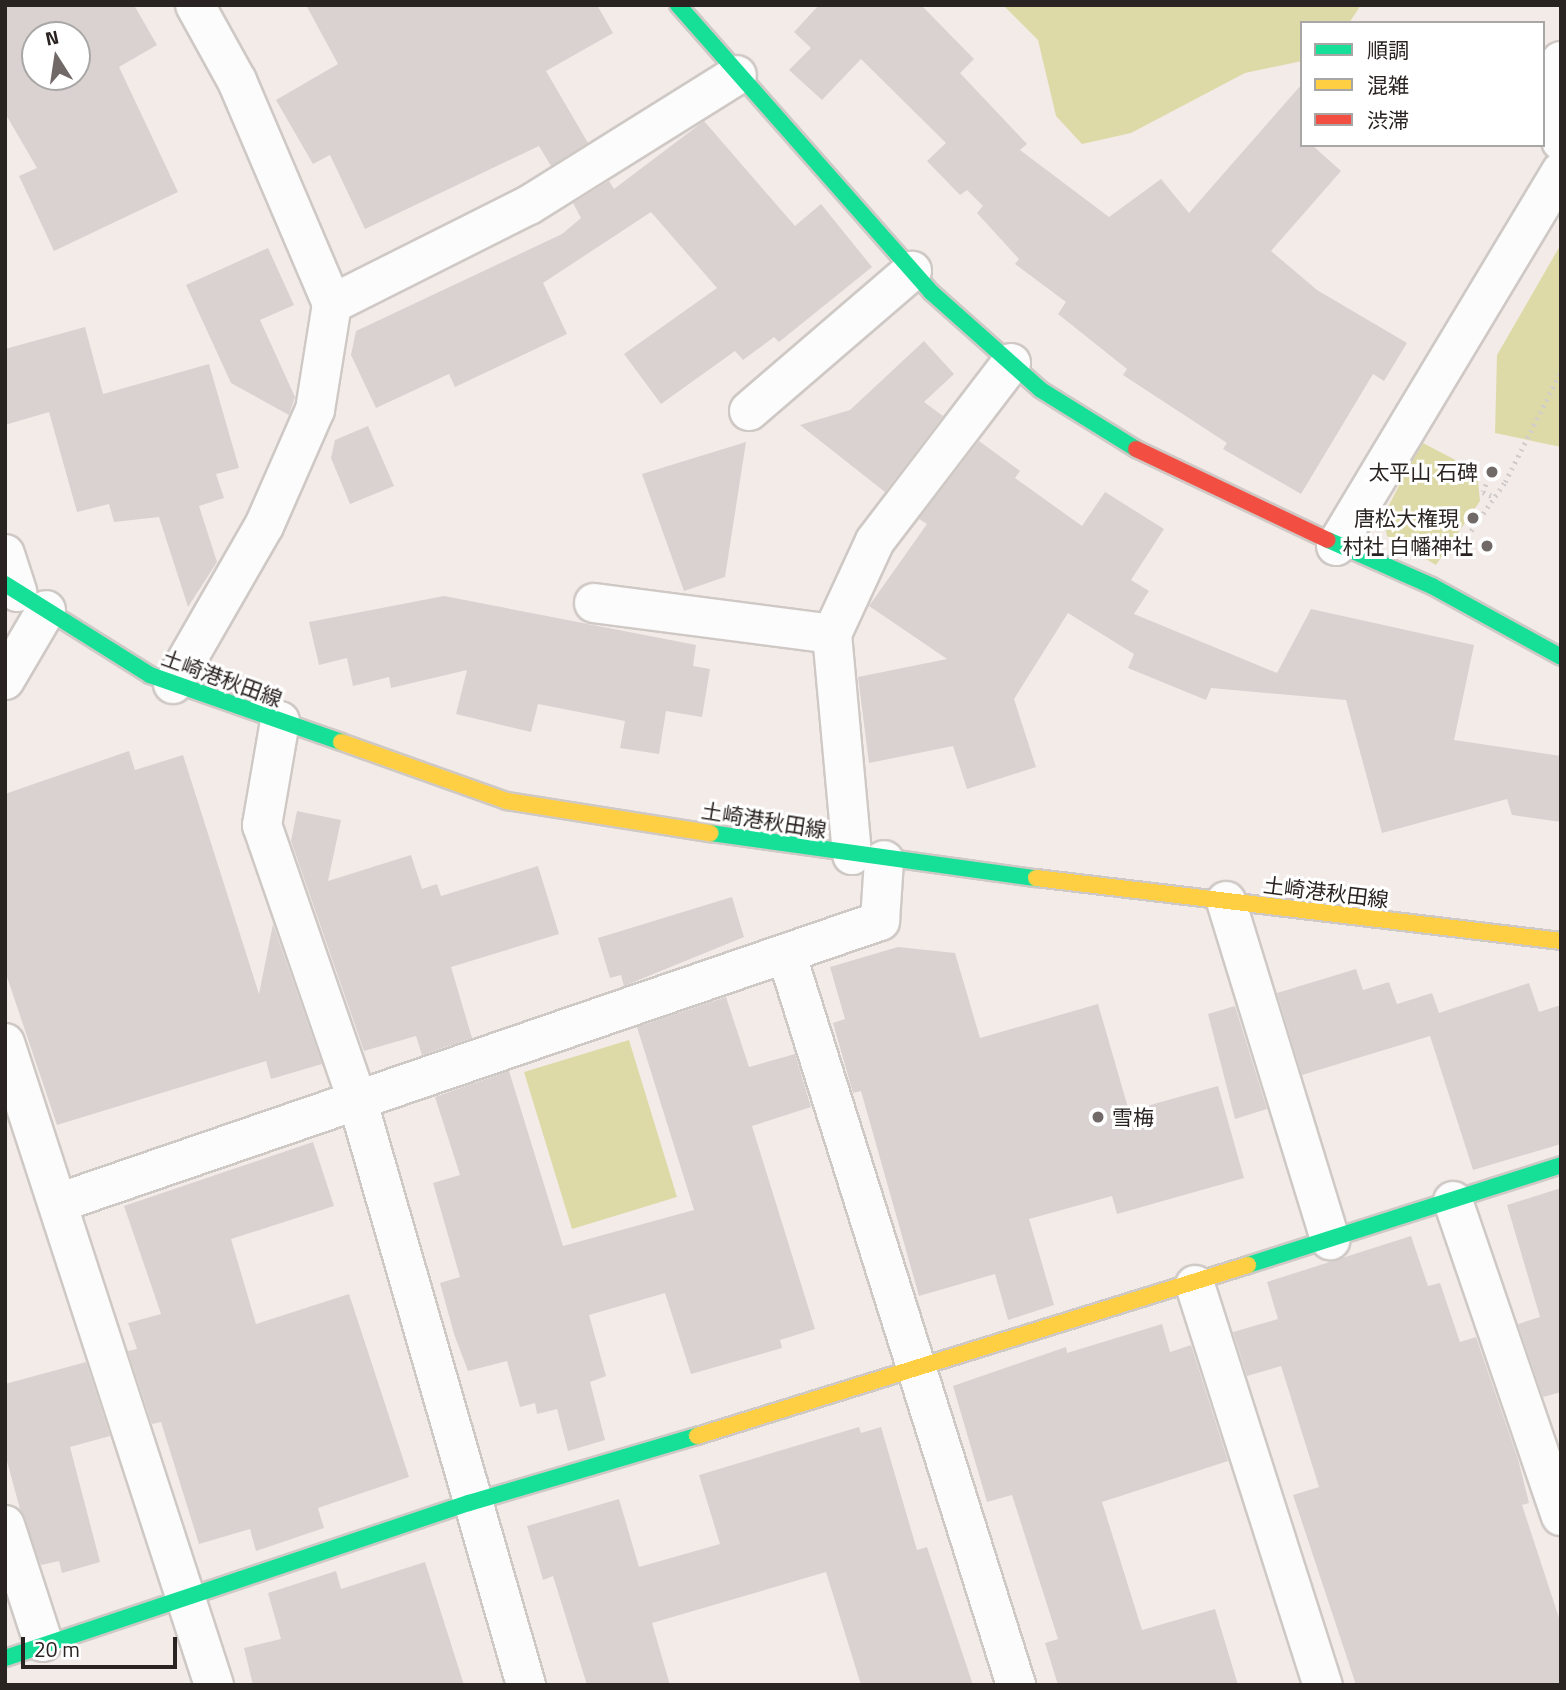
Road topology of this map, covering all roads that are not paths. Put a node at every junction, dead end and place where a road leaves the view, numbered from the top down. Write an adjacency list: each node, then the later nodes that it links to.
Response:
1 (195, 5): 8 (street)
2 (678, 5): 4 (street)
3 (1561, 61): 5 (street)
4 (737, 75): 7 (street); 8 (street)
5 (1561, 141)
6 (1561, 171): 11 (street)
7 (912, 271): 9 (street); 10 (street)
8 (332, 304): 18 (street)
9 (1011, 363): 11 (street); 15 (street)
10 (749, 411)
11 (1336, 546): 16 (street)
12 (5, 555): 13 (street)
13 (23, 596): 17 (street); 18 (street, 土崎港秋田線)
14 (594, 603): 15 (street)
15 (832, 634): 20 (street)
16 (1561, 657)
17 (5, 680)
18 (173, 684): 19 (street, 土崎港秋田線)
19 (281, 721): 20 (street, 土崎港秋田線); 25 (street)
20 (868, 857): 21 (street, 土崎港秋田線); 23 (street)
21 (1226, 901): 22 (street, 土崎港秋田線); 29 (street)
22 (1561, 941)
23 (787, 956): 25 (street); 31 (street)
24 (5, 1043): 28 (street)
25 (358, 1099): 28 (street); 32 (street)
26 (1561, 1165): 27 (street)
27 (1453, 1201): 29 (street); 33 (street)
28 (58, 1203): 35 (street)
29 (1330, 1240): 30 (street)
30 (1195, 1285): 31 (street); 41 (street)
31 (916, 1372): 32 (street); 40 (street)
32 (469, 1503): 35 (street); 39 (street)
33 (1561, 1516)
34 (5, 1525): 36 (street)
35 (187, 1600): 36 (street); 38 (street)
36 (43, 1642): 37 (street)
37 (5, 1658)
38 (214, 1685)
39 (526, 1685)
40 (1016, 1685)
41 (1323, 1685)

